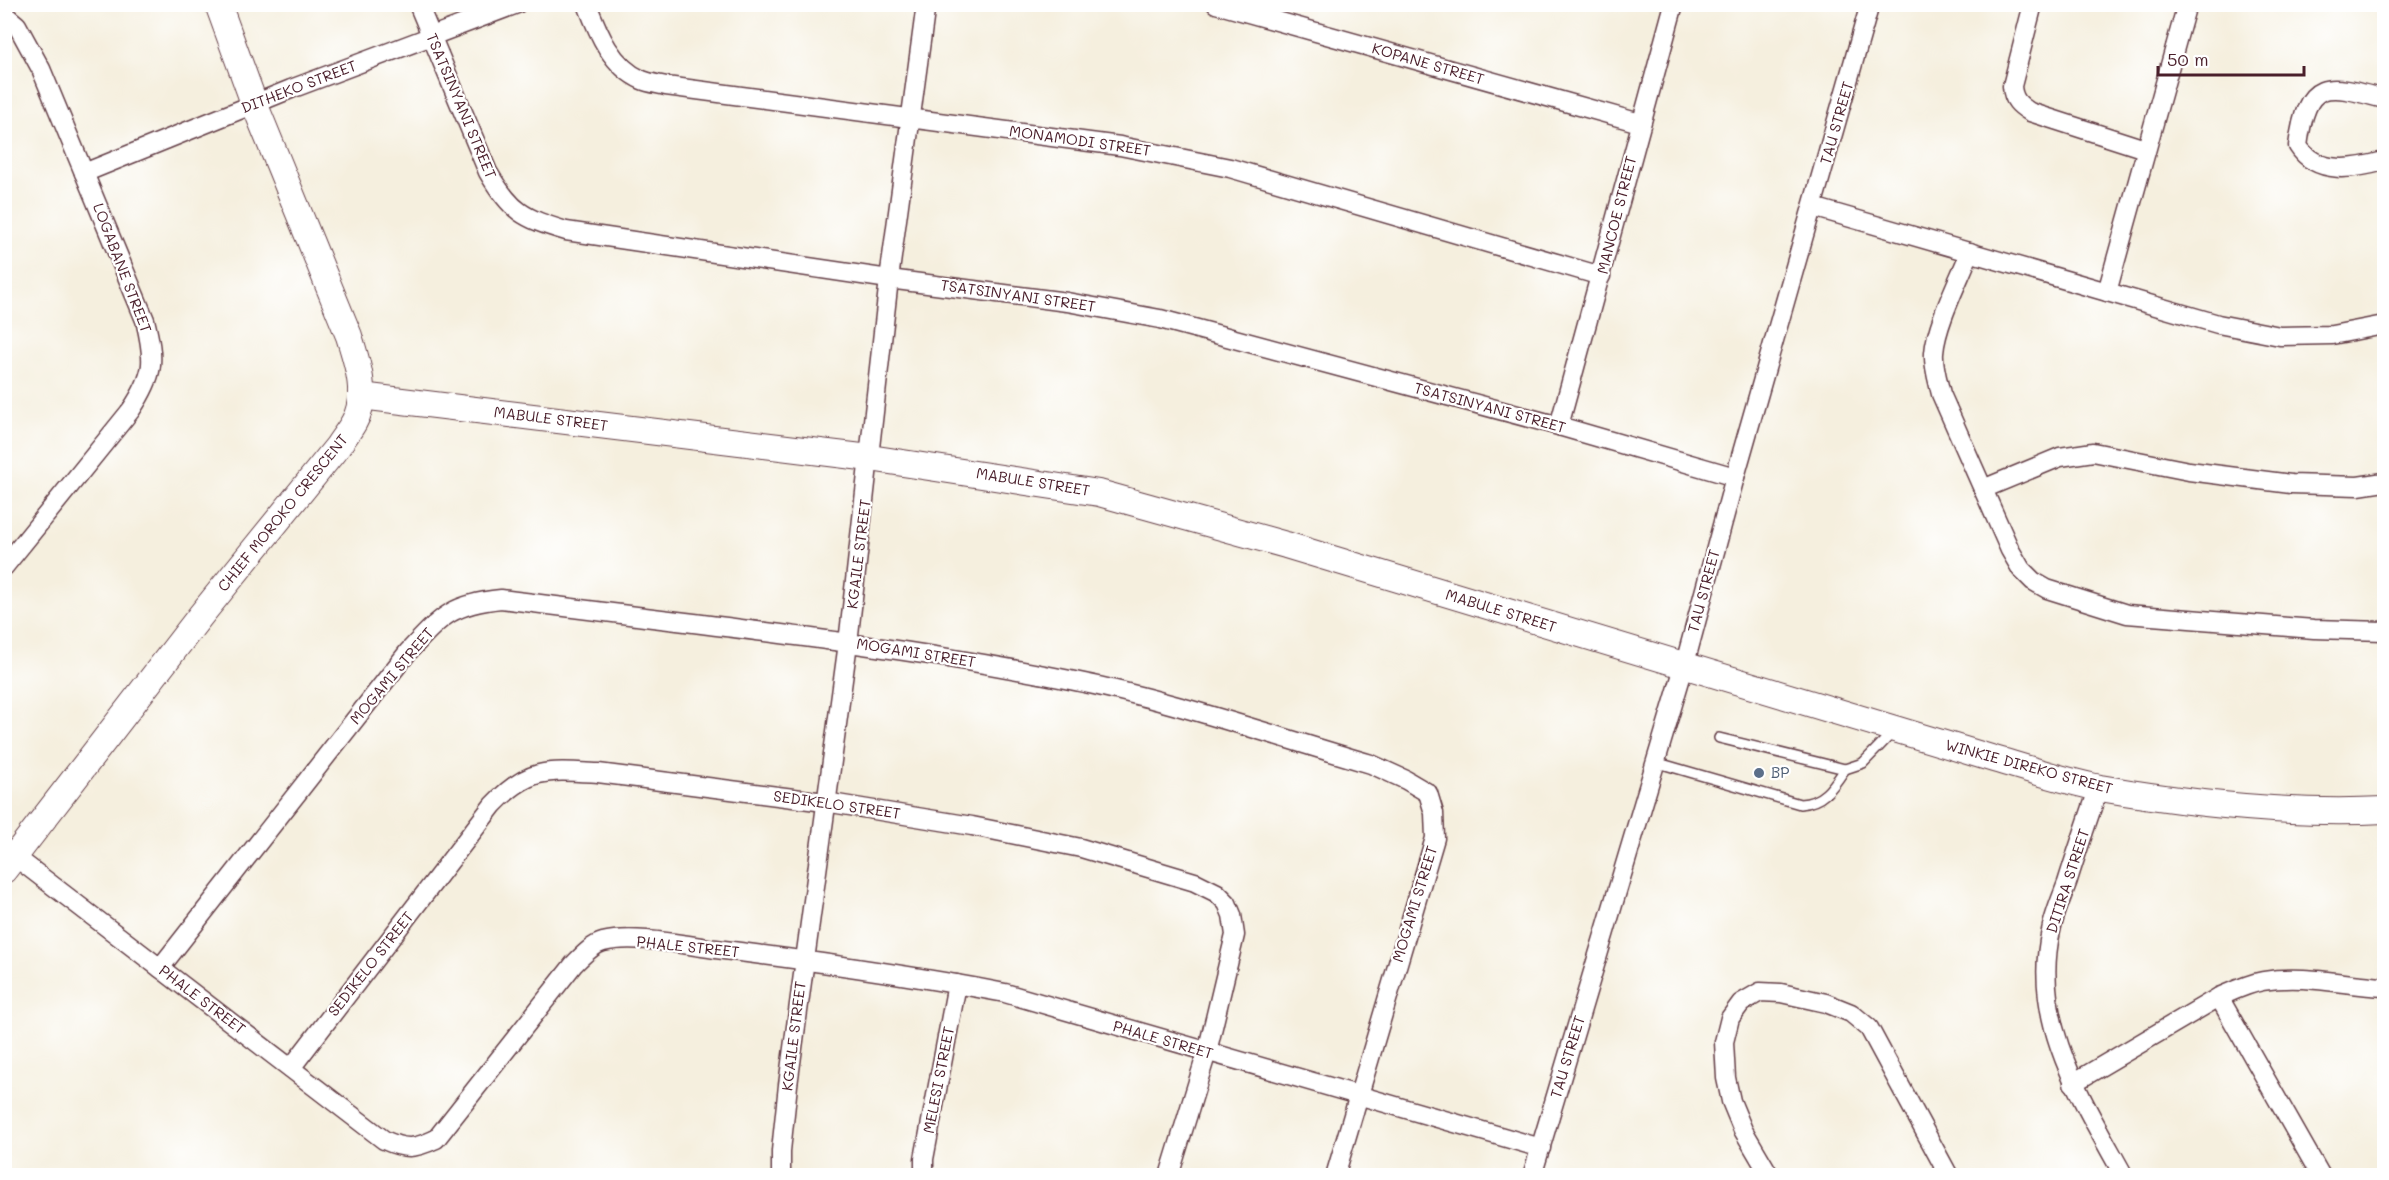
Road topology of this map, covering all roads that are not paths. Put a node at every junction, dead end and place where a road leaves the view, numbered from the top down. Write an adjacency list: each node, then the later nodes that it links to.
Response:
1 (218, 4): 14 (street, CHIEF MOROKO CRESCENT)
2 (418, 4): 12 (street, TSATSINYANI STREET)
3 (517, 4): 12 (street, DITHEKO STREET)
4 (587, 4): 15 (street, MONAMODI STREET)
5 (926, 4): 15 (street, KGAILE STREET)
6 (1216, 4): 16 (street, KOPANE STREET)
7 (1674, 4): 16 (street, MANCOE STREET)
8 (1870, 4): 20 (street, TAU STREET)
9 (2033, 4): 17 (street)
10 (2187, 4): 17 (street)
11 (4, 14): 19 (street, LOGABANE STREET)
12 (431, 38): 14 (street, DITHEKO STREET); 23 (street, TSATSINYANI STREET)
13 (2385, 99): 18 (street)
14 (254, 104): 19 (street, DITHEKO STREET); 26 (street, CHIEF MOROKO CRESCENT)
15 (910, 119): 22 (street, MONAMODI STREET); 23 (street, KGAILE STREET)
16 (1640, 123): 22 (street, MANCOE STREET)
17 (2145, 149): 24 (street)
18 (2385, 161)
19 (84, 173): 32 (street, LOGABANE STREET)
20 (1813, 207): 21 (street); 29 (street, TAU STREET)
21 (1970, 252): 24 (street); 31 (street)
22 (1601, 276): 27 (street, MANCOE STREET)
23 (889, 279): 27 (street, TSATSINYANI STREET); 28 (street, KGAILE STREET)
24 (2107, 292): 25 (street)
25 (2385, 325)
26 (361, 396): 28 (street, MABULE STREET); 43 (street, CHIEF MOROKO CRESCENT)
27 (1559, 426): 29 (street, TSATSINYANI STREET)
28 (870, 458): 34 (street, KGAILE STREET); 35 (street, MABULE STREET)
29 (1735, 477): 35 (street, TAU STREET)
30 (2385, 482): 31 (street)
31 (1983, 489): 33 (street)
32 (4, 567)
33 (2385, 631)
34 (848, 643): 41 (street, KGAILE STREET); 45 (street, MOGAMI STREET); 52 (street, MOGAMI STREET)
35 (1684, 666): 36 (street, WINKIE DIREKO STREET); 38 (street, TAU STREET)
36 (1895, 730): 39 (lane); 40 (street, WINKIE DIREKO STREET)
37 (1719, 738): 39 (lane)
38 (1655, 762): 39 (lane); 53 (street, TAU STREET)
39 (1845, 769)
40 (2099, 788): 42 (street, WINKIE DIREKO STREET); 51 (street, DITIRA STREET)
41 (825, 802): 44 (street, KGAILE STREET); 49 (street, SEDIKELO STREET); 50 (street, SEDIKELO STREET)
42 (2385, 810)
43 (8, 859): 45 (street, PHALE STREET)
44 (804, 960): 46 (street, PHALE STREET); 50 (street, PHALE STREET); 54 (street, KGAILE STREET)
45 (160, 968): 50 (street, PHALE STREET)
46 (957, 984): 49 (street, PHALE STREET); 55 (street, MELESI STREET)
47 (2385, 987): 48 (street)
48 (2219, 997): 51 (street); 62 (street)
49 (1207, 1052): 52 (street, PHALE STREET); 56 (street, SEDIKELO STREET)
50 (291, 1068)
51 (2073, 1083): 61 (street, DITIRA STREET)
52 (1358, 1094): 53 (street, PHALE STREET); 57 (street, MOGAMI STREET)
53 (1541, 1148): 58 (street, TAU STREET)
54 (782, 1176)
55 (924, 1176)
56 (1169, 1176)
57 (1335, 1176)
58 (1532, 1176)
59 (1770, 1176): 60 (street)
60 (1949, 1176)
61 (2124, 1176)
62 (2321, 1176)

